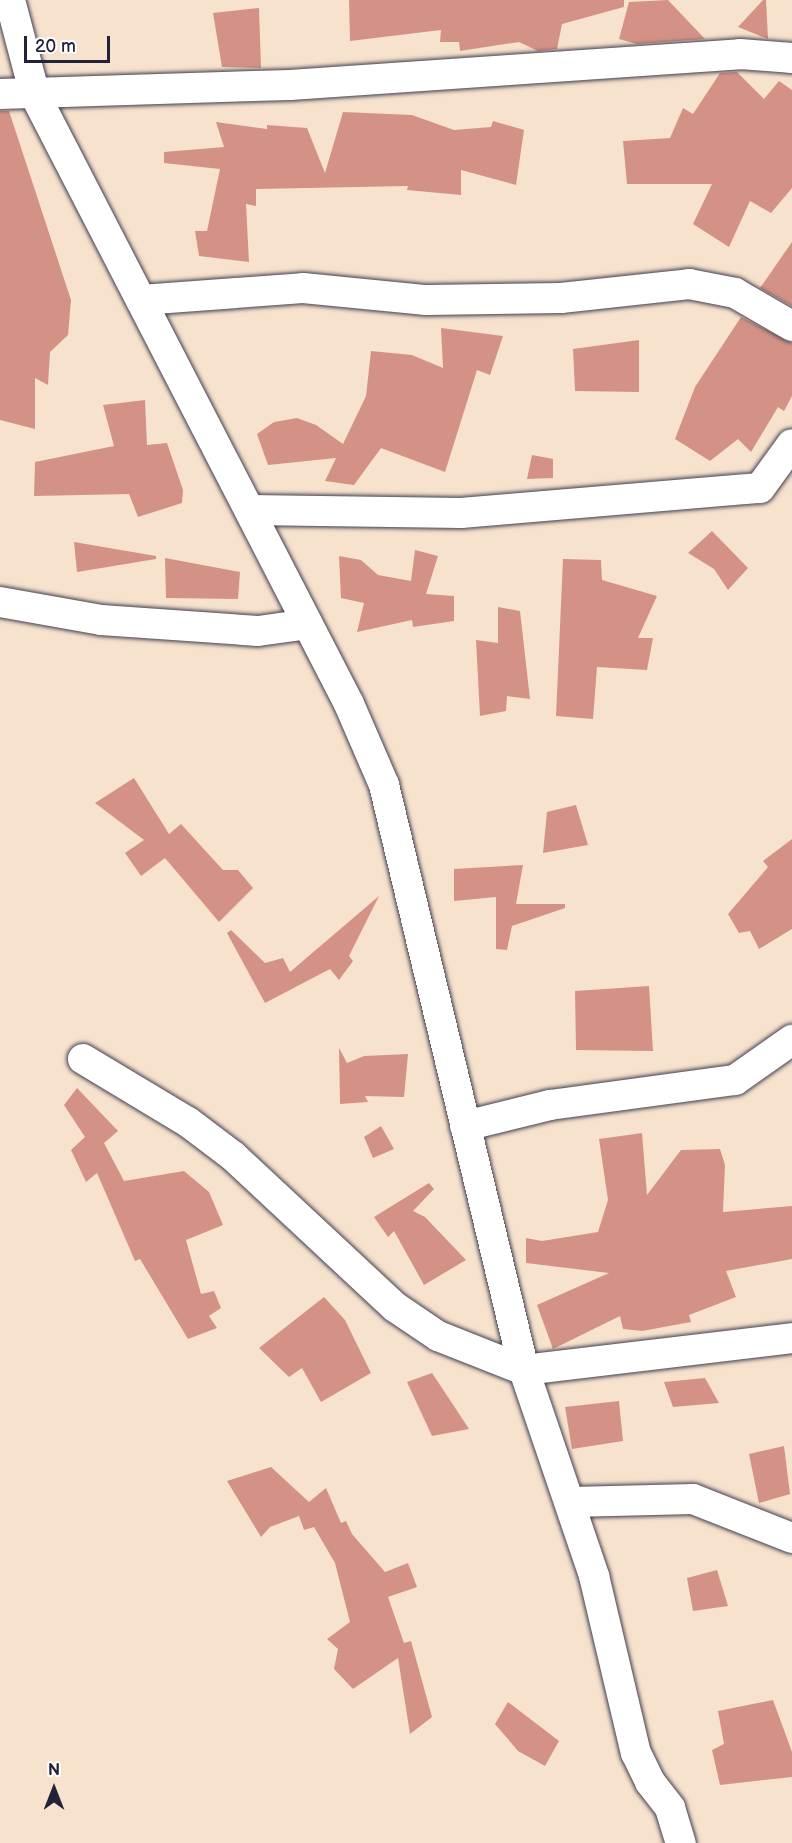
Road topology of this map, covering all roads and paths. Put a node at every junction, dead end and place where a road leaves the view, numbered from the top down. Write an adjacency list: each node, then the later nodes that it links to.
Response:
1 (10, 0): 4 (street)
2 (792, 58): 4 (street)
3 (0, 94): 4 (street)
4 (36, 94): 5 (street)
5 (141, 300): 6 (street); 8 (street)
6 (792, 326)
7 (792, 444): 8 (street)
8 (250, 510): 10 (street)
9 (0, 602): 10 (street)
10 (308, 624): 13 (street)
11 (792, 1040): 13 (street)
12 (83, 1059): 15 (street)
13 (465, 1126): 15 (street)
14 (792, 1338): 15 (street)
15 (524, 1370): 16 (street)
16 (571, 1502): 17 (street); 18 (street)
17 (792, 1538)
18 (681, 1843)

